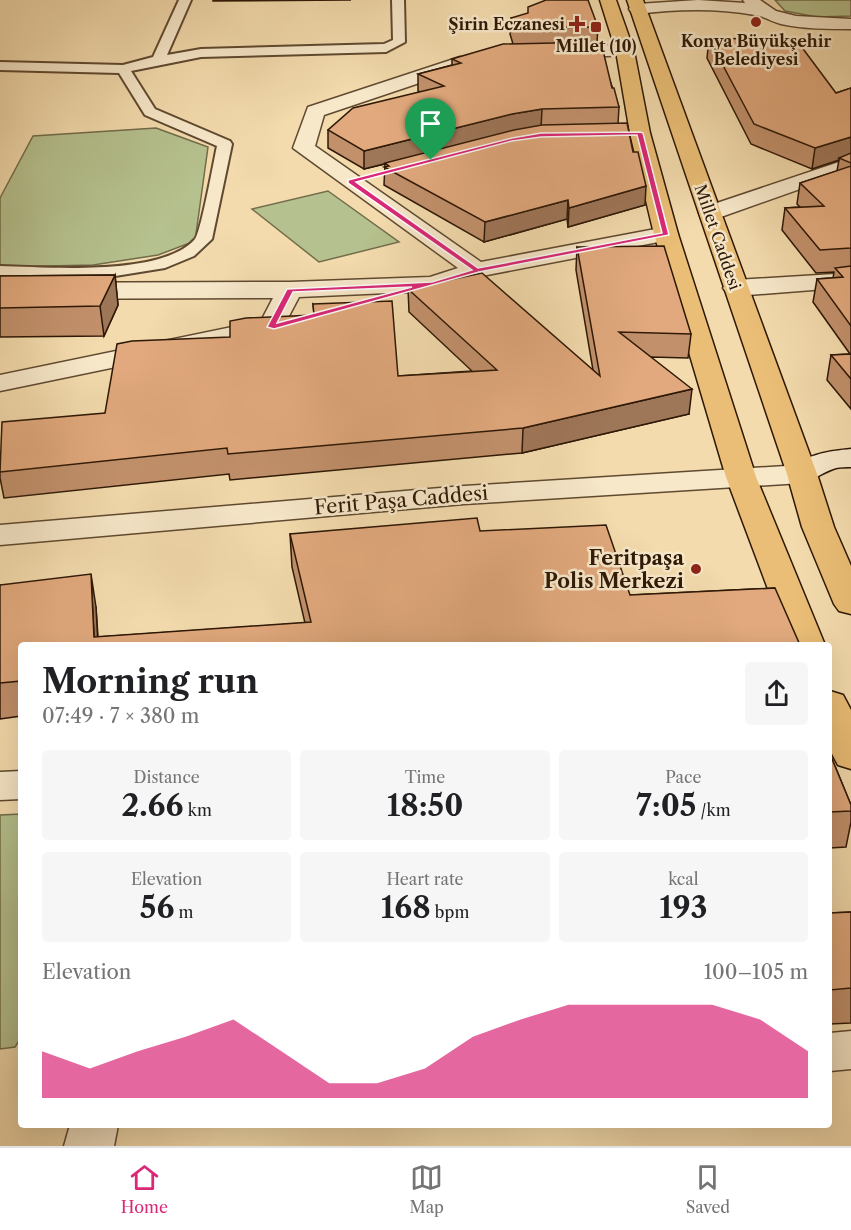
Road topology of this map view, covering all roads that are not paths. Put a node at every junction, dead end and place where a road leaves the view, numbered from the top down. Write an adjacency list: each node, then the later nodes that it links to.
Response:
1 (184, 0): 10 (lane)
2 (398, 0): 10 (lane)
3 (608, 0): 7 (main road)
4 (637, 5): 5 (street); 16 (main road, Millet Caddesi)
5 (754, 5): 6 (street)
6 (851, 24)
7 (625, 51): 8 (street); 17 (main road)
8 (543, 52)
9 (474, 59): 15 (street)
10 (158, 60): 12 (lane)
11 (0, 66): 12 (lane)
12 (123, 69): 18 (lane)
13 (851, 164): 16 (street)
14 (374, 176): 15 (street)
15 (351, 182): 19 (street)
16 (710, 213): 22 (main road, Millet Caddesi)
17 (666, 234): 19 (street); 29 (main road)
18 (0, 270)
19 (477, 270): 21 (street)
20 (851, 280): 22 (street)
21 (432, 284): 23 (street); 25 (street)
22 (736, 288): 28 (main road, Millet Caddesi)
23 (290, 290): 24 (street); 25 (street)
24 (0, 291)
25 (271, 327): 26 (street)
26 (0, 383)
27 (851, 458): 28 (street, Ferit Paşa Caddesi)
28 (802, 474): 29 (street, Ferit Paşa Caddesi); 30 (street, Ferit Paşa Caddesi); 32 (main road, Millet Caddesi)
29 (741, 477): 31 (street, Ferit Paşa Caddesi); 33 (main road)
30 (851, 480)
31 (0, 535)
32 (851, 604)
33 (806, 642)
34 (18, 785): 35 (street)
35 (0, 786)
36 (851, 1050): 37 (street)
37 (832, 1052)
38 (93, 1128): 39 (street)
39 (90, 1146)

